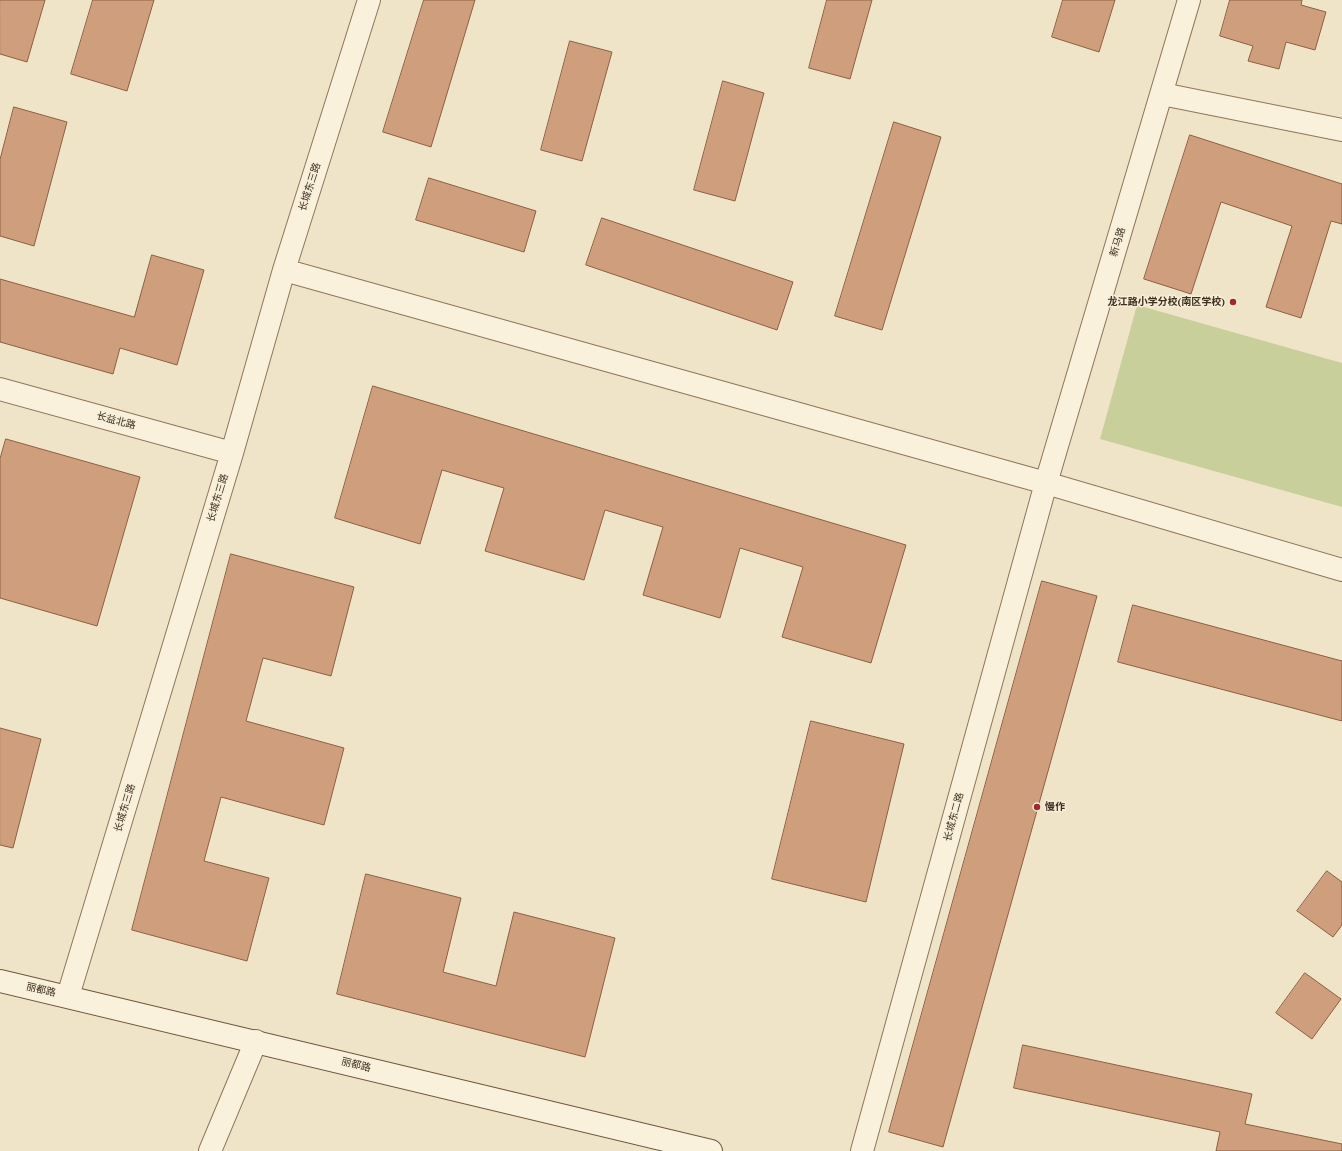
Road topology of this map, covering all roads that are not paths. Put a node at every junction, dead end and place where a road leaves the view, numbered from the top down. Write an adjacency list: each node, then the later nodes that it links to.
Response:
1 (369, 0): 5 (street, 长城东三路)
2 (1190, 0): 3 (street, 新马路)
3 (1162, 94): 4 (street); 8 (street, 新马路)
4 (1342, 130)
5 (284, 270): 7 (street, 长城东三路); 8 (street)
6 (0, 389): 7 (street, 长益北路)
7 (232, 453): 11 (street, 长城东三路)
8 (1046, 484): 9 (street); 15 (street, 长城东二路)
9 (1342, 570)
10 (0, 981): 11 (street, 丽都路)
11 (68, 996): 12 (street, 丽都路)
12 (256, 1042): 13 (street); 14 (street, 丽都路)
13 (210, 1151)
14 (711, 1151)
15 (862, 1151)

